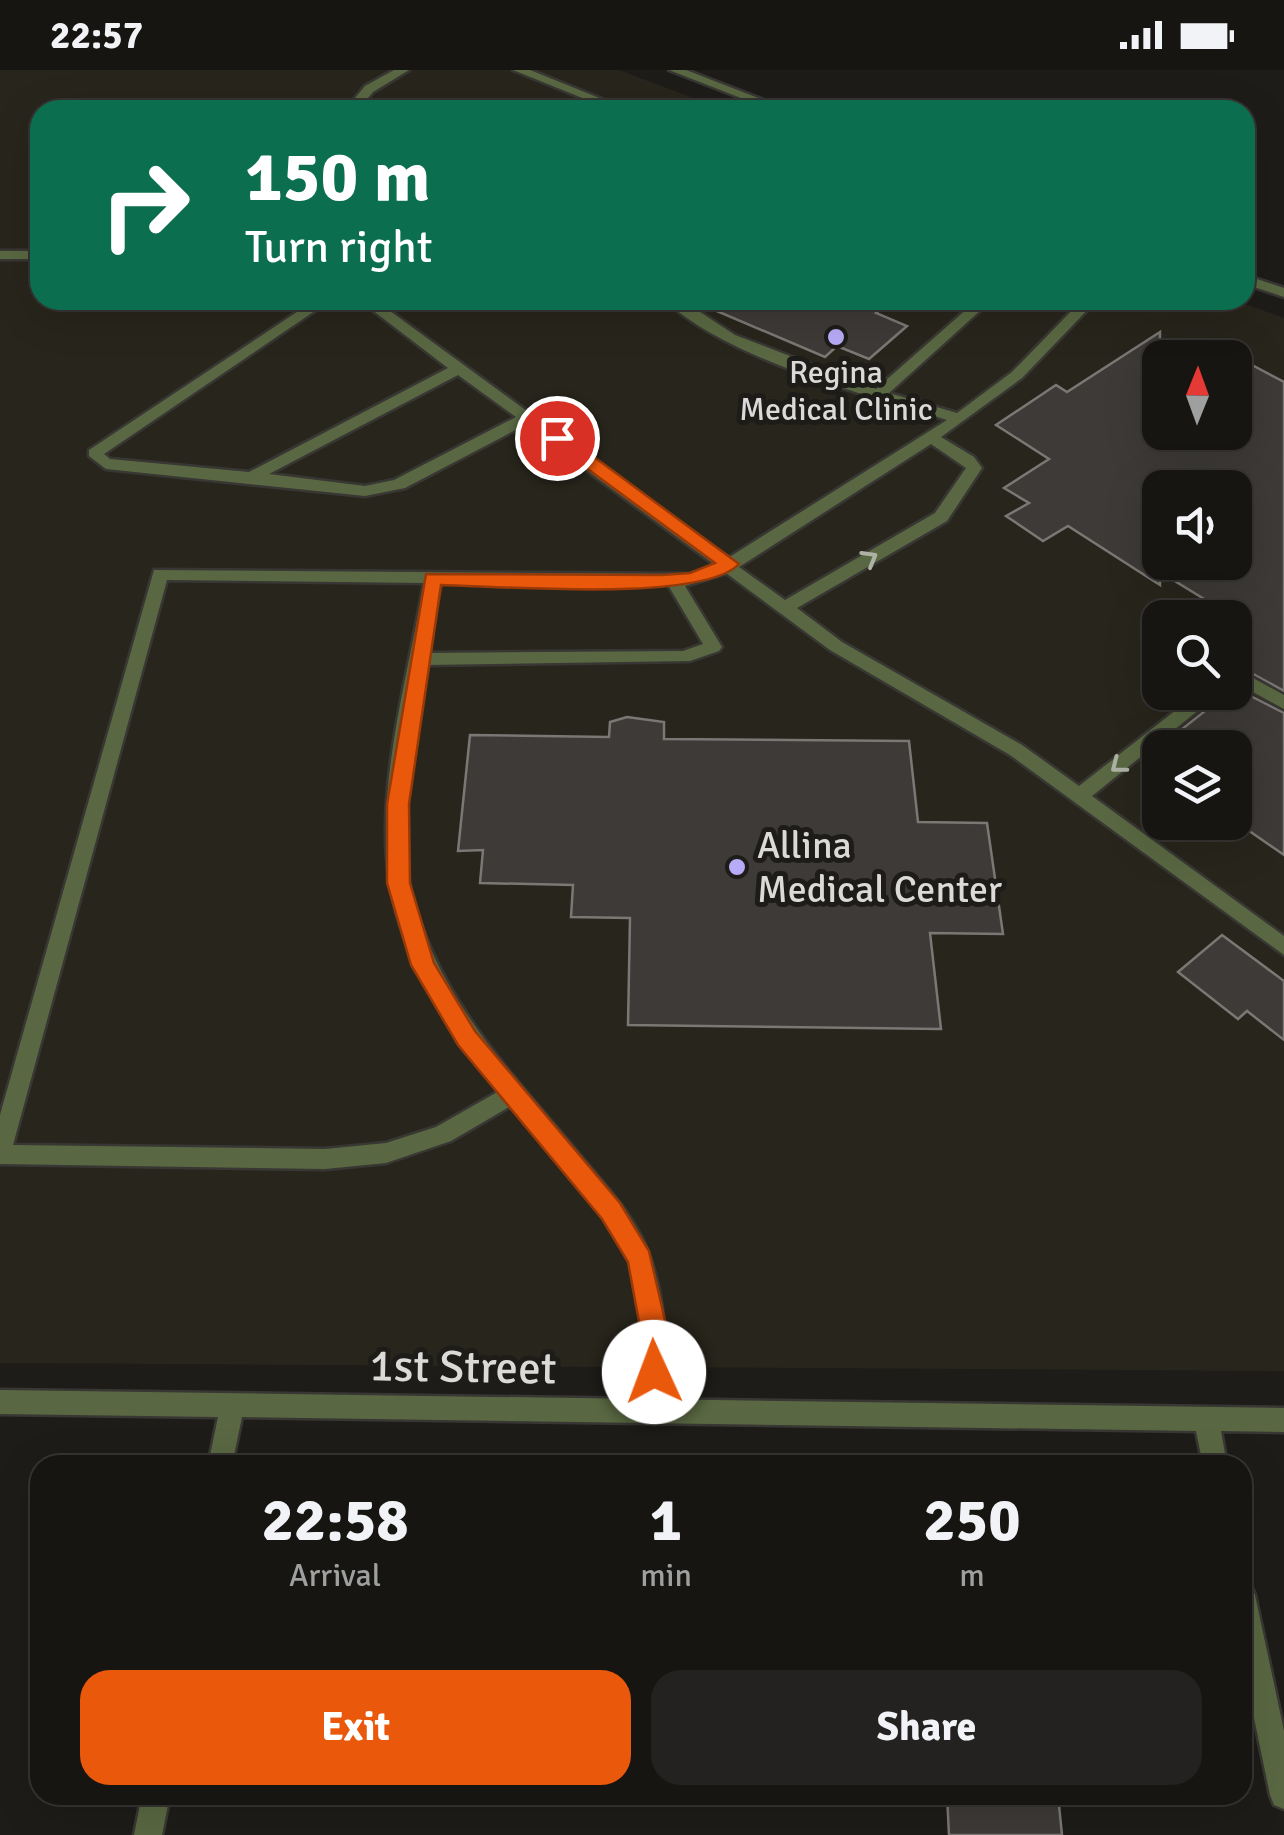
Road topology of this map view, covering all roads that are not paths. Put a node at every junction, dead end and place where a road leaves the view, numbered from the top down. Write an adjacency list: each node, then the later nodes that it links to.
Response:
1 (403, 70): 4 (street)
2 (519, 70): 5 (street)
3 (675, 70): 6 (street)
4 (359, 100)
5 (596, 100)
6 (756, 100)
7 (0, 255): 8 (street)
8 (30, 255)
9 (1255, 283): 10 (street)
10 (1284, 293)
11 (309, 310): 21 (street)
12 (380, 310): 16 (street)
13 (687, 310): 17 (street)
14 (974, 310): 17 (street)
15 (1080, 310): 19 (street)
16 (460, 367): 18 (street); 21 (street)
17 (878, 395): 19 (street)
18 (528, 417): 21 (street); 22 (street)
19 (958, 419): 20 (street)
20 (930, 437): 22 (street); 25 (street, one-way to 20)
21 (251, 477)
22 (730, 564): 24 (street); 25 (street)
23 (433, 578): 24 (street); 26 (street); 33 (street)
24 (674, 580): 26 (street)
25 (786, 608): 30 (street)
26 (420, 659): 32 (street)
27 (1252, 684): 28 (street)
28 (1284, 703)
29 (1189, 710): 30 (street, one-way to 30)
30 (1079, 796): 31 (street)
31 (1284, 947)
32 (516, 1092): 33 (street); 36 (street)
33 (0, 1154)
34 (0, 1402): 35 (street, 1st Street)
35 (232, 1405): 36 (street, 1st Street); 39 (street)
36 (654, 1412): 37 (street, 1st Street)
37 (1206, 1419): 38 (street, 1st Street); 40 (street)
38 (1284, 1420)
39 (222, 1455)
40 (1214, 1455)
41 (1252, 1643): 42 (street)
42 (1284, 1795)
43 (154, 1805): 44 (street)
44 (148, 1835)

